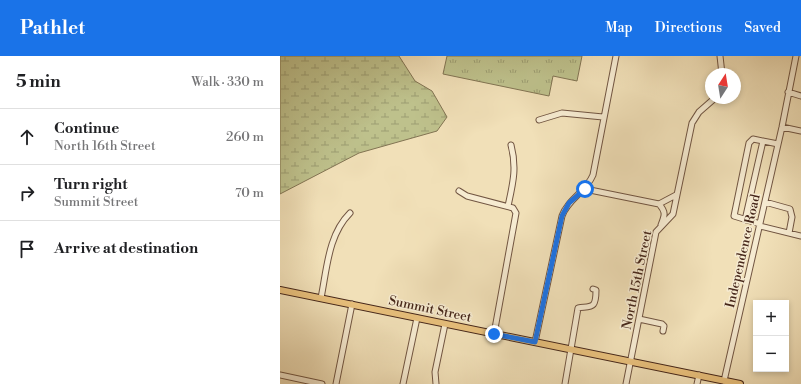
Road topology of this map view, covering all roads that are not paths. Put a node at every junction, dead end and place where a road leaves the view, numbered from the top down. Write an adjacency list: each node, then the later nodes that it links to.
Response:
1 (616, 56): 8 (street)
2 (720, 56): 4 (street)
3 (799, 56): 5 (street, Independence Road)
4 (721, 68)
5 (788, 92): 6 (street); 10 (street, Independence Road)
6 (801, 96)
7 (708, 104): 17 (street, North 15th Street)
8 (603, 118): 9 (street); 15 (street)
9 (539, 120)
10 (782, 127): 11 (street); 13 (street, Independence Road)
11 (801, 131)
12 (763, 140): 13 (street); 22 (street); 22 (street)
13 (778, 144): 18 (street, Independence Road)
14 (511, 145): 20 (street)
15 (585, 189): 19 (street); 36 (street)
16 (459, 191): 20 (street)
17 (676, 195): 19 (street); 24 (street, North 15th Street)
18 (765, 202): 23 (street, Independence Road); 25 (street)
19 (659, 204): 24 (street)
20 (508, 206): 35 (street)
21 (350, 213): 29 (street)
22 (745, 220): 23 (street)
23 (760, 225): 25 (street); 41 (street, Independence Road)
24 (661, 226): 32 (street, North 15th Street)
25 (789, 233): 26 (street)
26 (801, 236)
27 (592, 288): 37 (street)
28 (280, 290): 29 (main road, Summit Street)
29 (321, 298): 30 (main road, Summit Street)
30 (352, 304): 31 (main road, Summit Street); 43 (street)
31 (417, 318): 33 (main road, Summit Street); 44 (street)
32 (639, 319): 34 (street); 38 (street, North 15th Street)
33 (445, 324): 35 (main road, Summit Street); 45 (street)
34 (663, 331)
35 (494, 334): 36 (main road, Summit Street)
36 (535, 342): 37 (main road, Summit Street)
37 (572, 350): 38 (main road, Summit Street); 46 (street)
38 (631, 361): 40 (main road, Summit Street); 47 (street, North 15th Street)
39 (280, 375): 42 (street)
40 (699, 376): 41 (main road, Summit Street); 48 (street)
41 (724, 381): 49 (main road, Summit Street)
42 (322, 384)
43 (336, 384)
44 (403, 384)
45 (436, 384)
46 (565, 384)
47 (626, 384)
48 (697, 384)
49 (740, 384)

